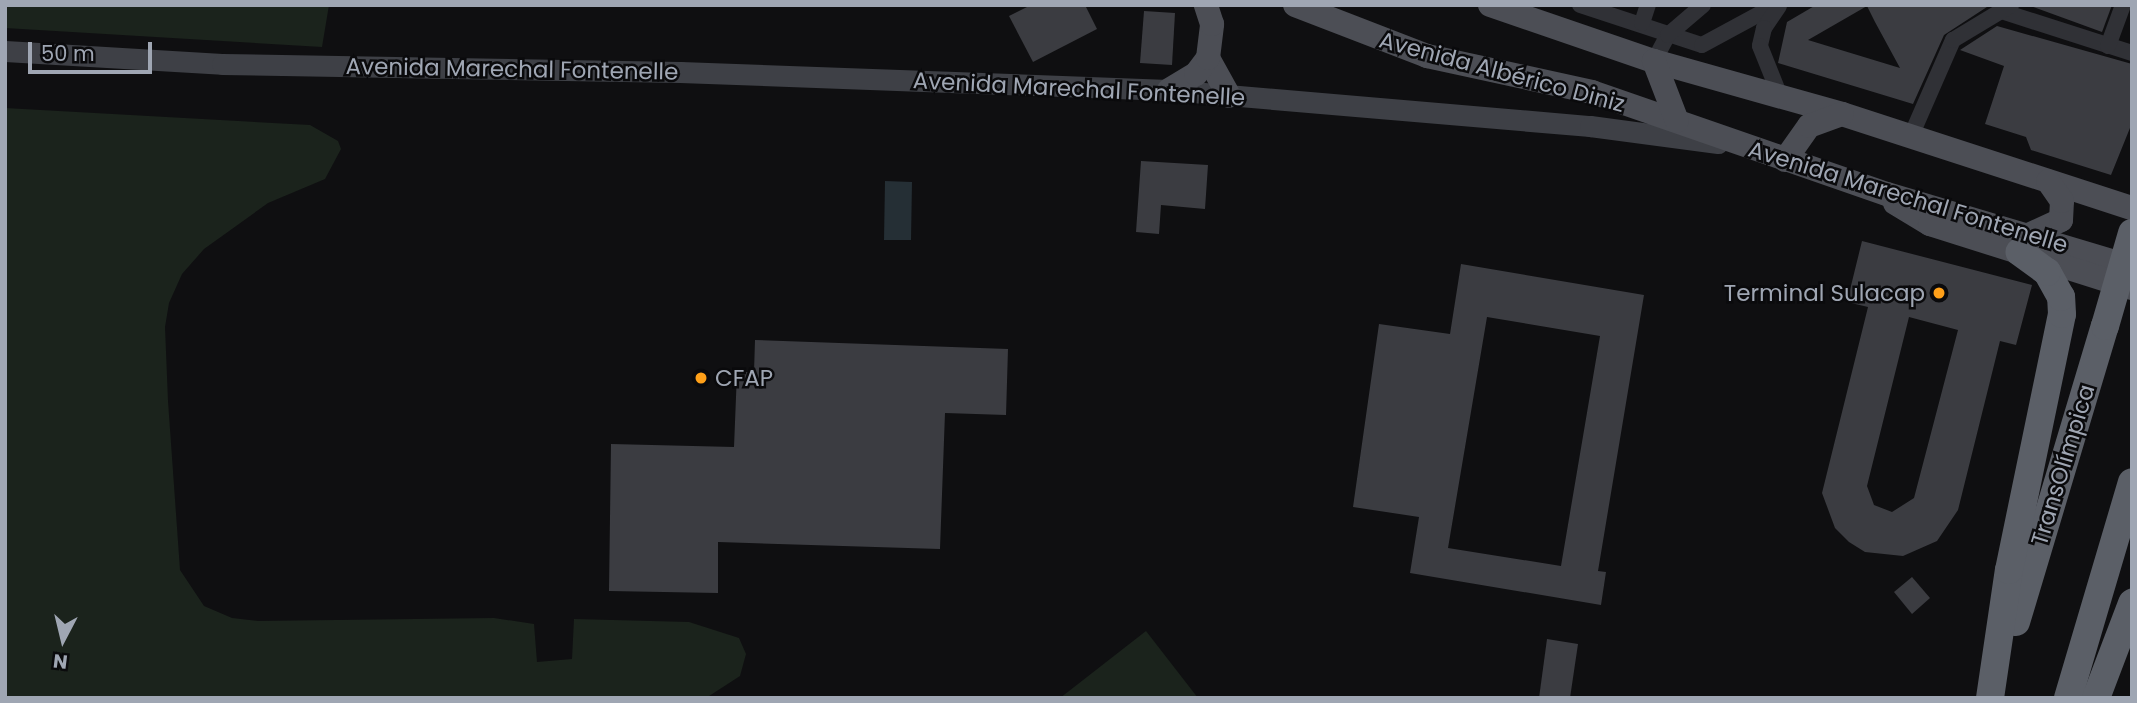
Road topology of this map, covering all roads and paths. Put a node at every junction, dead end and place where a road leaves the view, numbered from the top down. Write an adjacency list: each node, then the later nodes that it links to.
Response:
1 (1206, 5): 16 (main road)
2 (1296, 5): 22 (main road, Avenida Albérico Diniz)
3 (1490, 5): 10 (main road)
4 (1580, 5): 11 (street)
5 (1648, 5): 11 (street)
6 (1703, 5): 12 (street)
7 (1778, 5): 12 (street); 20 (street)
8 (2123, 5): 13 (street)
9 (2006, 8): 13 (street); 23 (street)
10 (1513, 9): 17 (main road)
11 (1642, 23): 12 (street)
12 (1668, 35): 17 (street)
13 (2108, 46): 15 (street)
14 (5, 51): 18 (main road, Avenida Marechal Fontenelle)
15 (2132, 53)
16 (1208, 58): 18 (main road); 19 (main road)
17 (1654, 61): 20 (main road); 22 (main road)
18 (1169, 90): 19 (main road, Avenida Marechal Fontenelle)
19 (1229, 96): 24 (main road, Avenida Marechal Fontenelle)
20 (1780, 96): 21 (main road)
21 (1842, 114): 23 (main road); 25 (main road)
22 (1677, 121): 24 (main road, Avenida Albérico Diniz)
23 (1911, 136): 26 (main road)
24 (1751, 147): 25 (main road, Avenida Marechal Fontenelle)
25 (1786, 159): 29 (main road, Avenida Marechal Fontenelle)
26 (2048, 181): 27 (main road); 29 (main road)
27 (2132, 208)
28 (2132, 233): 35 (highway, TransOlímpica, bridge)
29 (2034, 242): 30 (main road); 31 (main road, Avenida Marechal Fontenelle); 32 (main road); 35 (highway)
30 (2132, 243)
31 (2132, 267)
32 (2132, 288)
33 (2132, 482): 36 (highway)
34 (2132, 603): 37 (highway)
35 (1992, 698)
36 (2068, 698)
37 (2096, 698)

